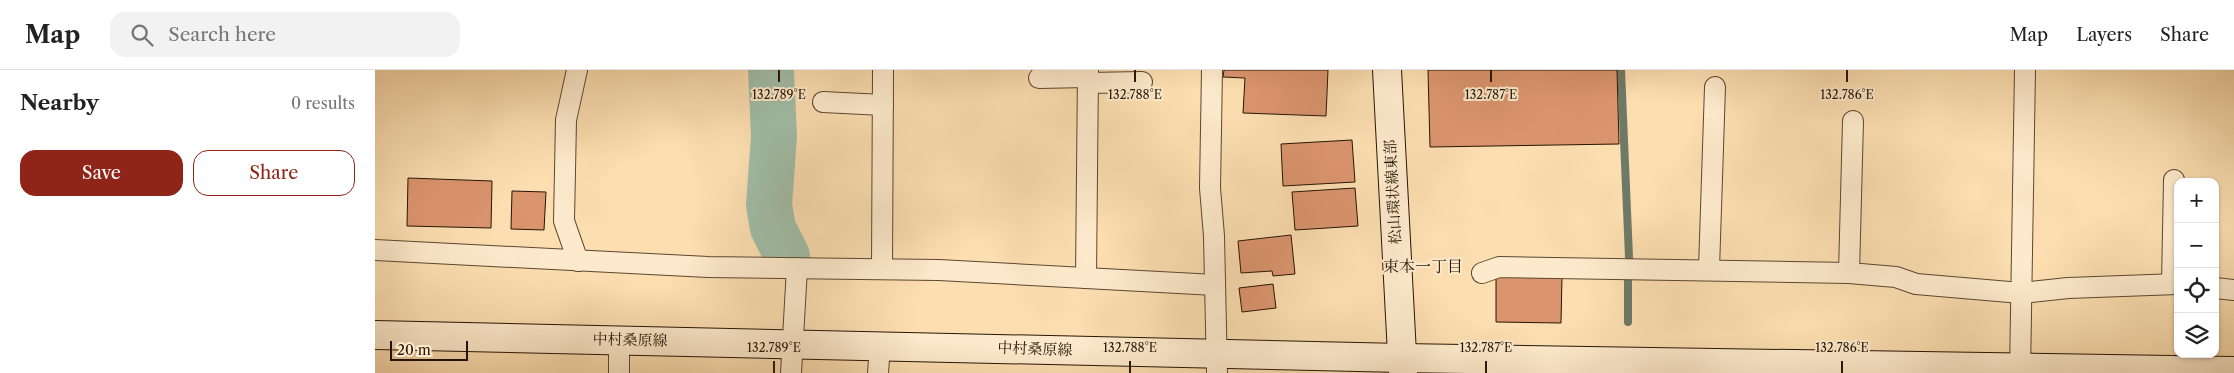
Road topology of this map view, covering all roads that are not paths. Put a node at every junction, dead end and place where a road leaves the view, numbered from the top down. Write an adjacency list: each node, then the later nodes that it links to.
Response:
1 (577, 70): 15 (street)
2 (883, 70): 11 (street)
3 (1212, 70): 24 (street)
4 (1387, 70): 33 (street, 松山環状線東部)
5 (2025, 70): 27 (street)
6 (1088, 76): 7 (street); 8 (street); 22 (street)
7 (1039, 78)
8 (1142, 82)
9 (1715, 87): 19 (street)
10 (823, 102): 11 (street)
11 (883, 105): 17 (street)
12 (1853, 121): 21 (street)
13 (2174, 223): 18 (street)
14 (375, 250): 15 (street)
15 (578, 261): 16 (street)
16 (797, 268): 17 (street); 30 (street)
17 (882, 268): 22 (street)
18 (2175, 268)
19 (1709, 269): 20 (street); 21 (street)
20 (1482, 272)
21 (1849, 272): 27 (street)
22 (1086, 278): 24 (street)
23 (2174, 284): 27 (street)
24 (1215, 285): 32 (street)
25 (2219, 288): 26 (street)
26 (2234, 290)
27 (2021, 293): 34 (street)
28 (375, 335): 29 (street, 中村桑原線)
29 (619, 340): 30 (street, 中村桑原線); 36 (street)
30 (794, 343): 31 (street, 中村桑原線); 37 (street)
31 (879, 345): 32 (street, 中村桑原線); 38 (street)
32 (1217, 364): 33 (street, 中村桑原線)
33 (1403, 365): 34 (street, 中村桑原線)
34 (2020, 370): 35 (street, 中村桑原線)
35 (2234, 370)
36 (619, 373)
37 (791, 373)
38 (878, 373)

